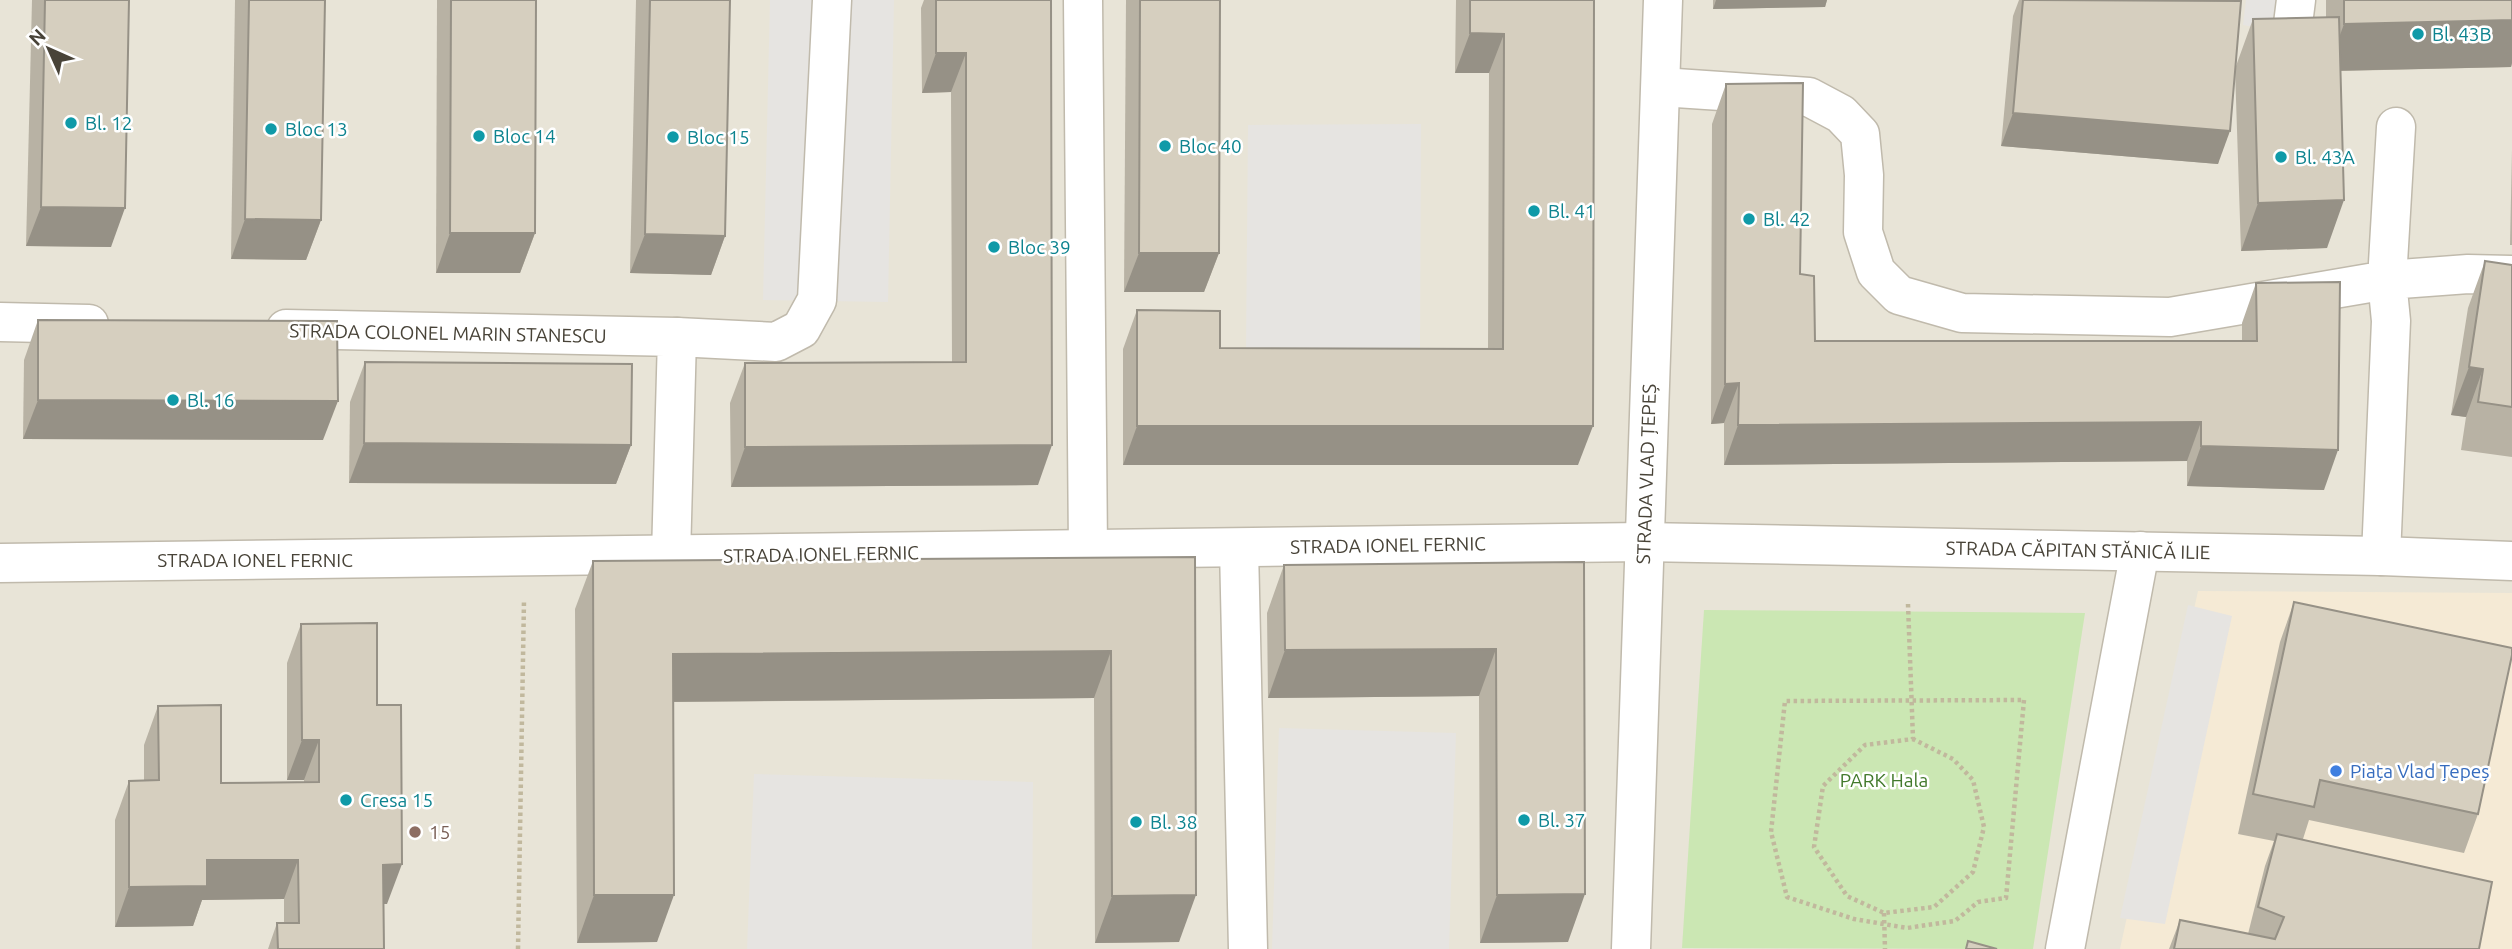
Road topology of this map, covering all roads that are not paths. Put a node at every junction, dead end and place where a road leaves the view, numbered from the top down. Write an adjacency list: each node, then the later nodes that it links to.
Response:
1 (832, 0): 11 (street, STRADA COLONEL MARIN STANESCU)
2 (1083, 0): 14 (street)
3 (1663, 0): 4 (street, STRADA VLAD ȚEPEȘ)
4 (1661, 87): 7 (street); 12 (street, STRADA VLAD ȚEPEȘ)
5 (2396, 127): 7 (street)
6 (2512, 275): 7 (street)
7 (2387, 280): 17 (street)
8 (0, 322): 9 (street)
9 (123, 325)
10 (247, 328): 11 (street, STRADA COLONEL MARIN STANESCU)
11 (677, 337): 16 (street)
12 (1643, 542): 13 (street, STRADA IONEL FERNIC); 15 (street, STRADA CĂPITAN STĂNICĂ ILIE); 21 (street, STRADA VLAD ȚEPEȘ)
13 (1239, 548): 14 (street, STRADA IONEL FERNIC); 20 (street)
14 (1087, 550): 16 (street, STRADA IONEL FERNIC)
15 (2140, 551): 17 (street, STRADA CĂPITAN STĂNICĂ ILIE); 22 (street)
16 (671, 556): 19 (street, STRADA IONEL FERNIC)
17 (2381, 556): 18 (street, STRADA CĂPITAN STĂNICĂ ILIE)
18 (2512, 561)
19 (0, 563)
20 (1248, 949)
21 (1631, 949)
22 (2065, 949)

